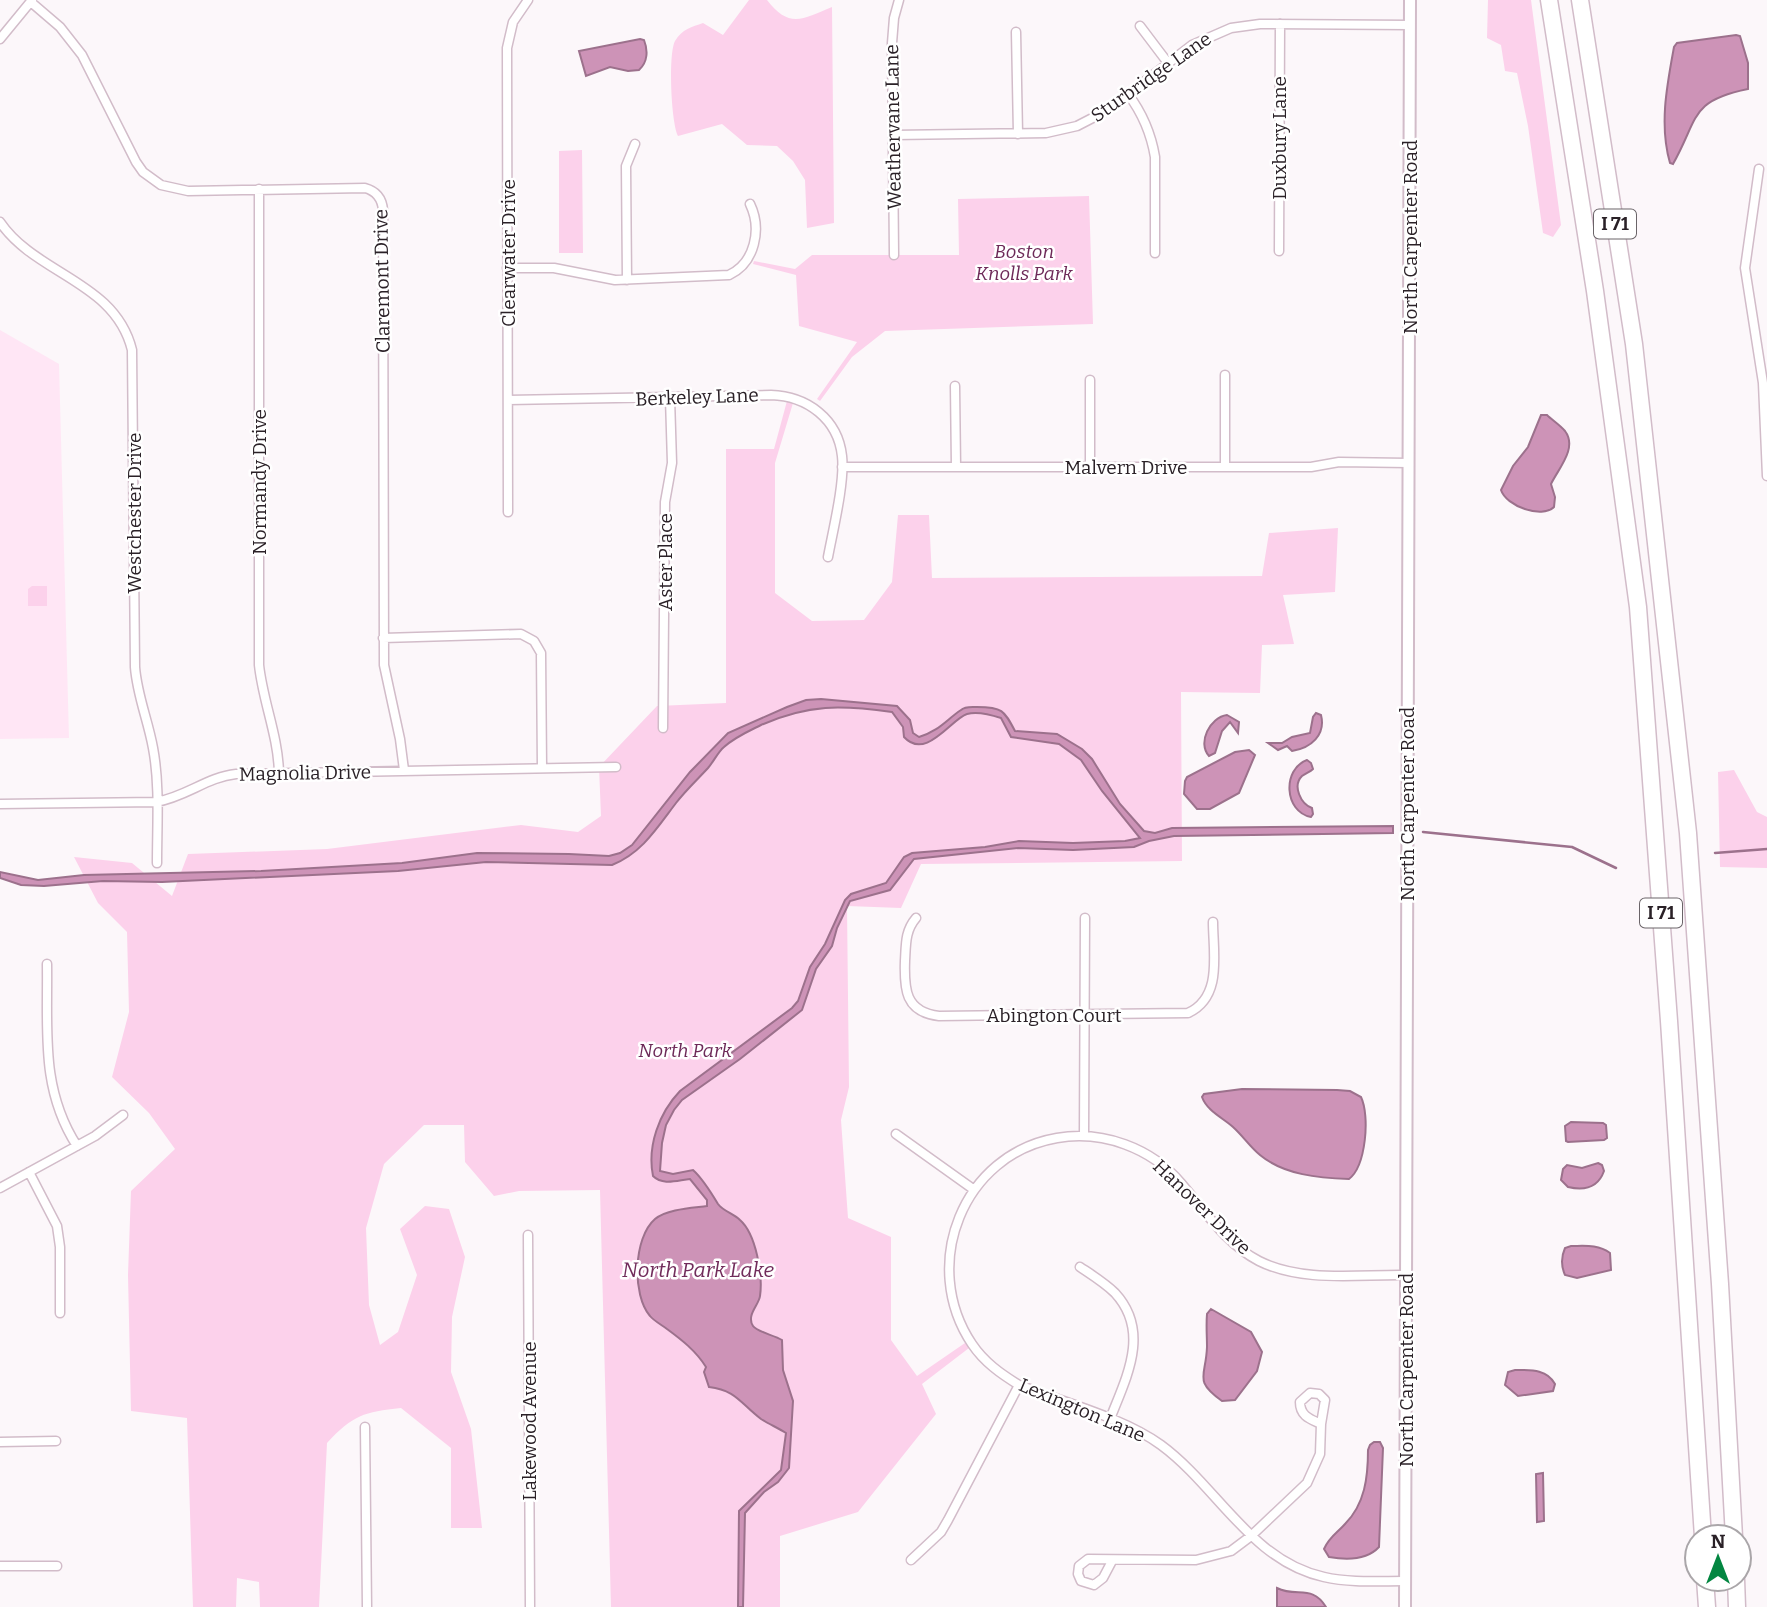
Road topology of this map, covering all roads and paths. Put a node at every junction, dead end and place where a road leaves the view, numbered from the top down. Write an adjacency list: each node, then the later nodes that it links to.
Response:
1 (528, 0): 24 (street, Clearwater Drive)
2 (900, 0): 15 (street, Weathervane Lane)
3 (1410, 0): 8 (street, North Carpenter Road)
4 (1549, 0): 71 (highway, I 71)
5 (1580, 0): 72 (highway, I 71)
6 (32, 1): 11 (street); 18 (street, Claremont Drive)
7 (1280, 24): 8 (street, Sturbridge Lane); 12 (street, Sturbridge Lane); 21 (street, Duxbury Lane)
8 (1410, 24): 32 (street, North Carpenter Road)
9 (1140, 26): 12 (street)
10 (1016, 32): 14 (street)
11 (0, 39)
12 (1168, 63): 13 (street, Sturbridge Lane)
13 (1128, 94): 14 (street, Sturbridge Lane); 22 (street)
14 (1018, 134): 15 (street, Sturbridge Lane)
15 (893, 135): 23 (street, Weathervane Lane)
16 (635, 144): 25 (street)
17 (1759, 169): 29 (street)
18 (259, 189): 40 (street, Claremont Drive); 45 (street, Normandy Drive)
19 (750, 204): 25 (street)
20 (0, 222): 46 (street, Westchester Drive)
21 (1279, 251)
22 (1155, 253)
23 (894, 255)
24 (508, 268): 25 (street); 31 (street, Clearwater Drive)
25 (627, 280)
26 (1225, 375): 36 (street)
27 (1090, 380): 35 (street)
28 (955, 386): 34 (street)
29 (1765, 395): 37 (street)
30 (670, 398): 31 (street, Berkeley Lane); 33 (street, Berkeley Lane); 41 (street, Aster Place)
31 (508, 400): 38 (street, Clearwater Drive)
32 (1409, 463): 36 (street, Malvern Drive); 63 (street, North Carpenter Road)
33 (842, 467): 34 (street, Malvern Drive); 39 (street)
34 (956, 467): 35 (street, Malvern Drive)
35 (1090, 467): 36 (street, Malvern Drive)
36 (1224, 467)
37 (1767, 476)
38 (508, 512)
39 (828, 558)
40 (383, 638): 43 (street); 44 (street, Claremont Drive)
41 (663, 728)
42 (616, 767): 43 (street, Magnolia Drive)
43 (542, 768): 44 (street, Magnolia Drive)
44 (404, 771): 45 (street, Magnolia Drive)
45 (279, 773): 46 (street, Magnolia Drive)
46 (156, 802): 47 (street, Magnolia Drive); 48 (street, Westchester Drive)
47 (0, 804)
48 (157, 863)
49 (916, 918): 53 (street, Abington Court)
50 (1086, 918): 53 (street)
51 (1213, 922): 53 (street, Abington Court)
52 (47, 964): 57 (street)
53 (1084, 1015): 56 (street)
54 (123, 1115): 57 (street)
55 (896, 1134): 60 (street)
56 (1084, 1136): 60 (street, Hanover Drive); 63 (street, Hanover Drive)
57 (77, 1146): 58 (street)
58 (29, 1172): 59 (street); 64 (street)
59 (0, 1188)
60 (973, 1189): 65 (street, Lexington Lane)
61 (528, 1235): 80 (street, Lakewood Avenue)
62 (1080, 1267): 66 (street)
63 (1406, 1275): 78 (street, North Carpenter Road)
64 (60, 1313)
65 (1019, 1385): 66 (street, Lexington Lane); 74 (street)
66 (1110, 1419): 73 (street, Lexington Lane)
67 (1321, 1423): 73 (street)
68 (365, 1427): 79 (street)
69 (56, 1441): 70 (street)
70 (0, 1442)
71 (1702, 1523)
72 (1733, 1523)
73 (1251, 1536): 75 (street); 78 (street, Lexington Lane)
74 (911, 1560)
75 (1112, 1561)
76 (0, 1566): 77 (street)
77 (57, 1566)
78 (1404, 1581): 81 (street, North Carpenter Road)
79 (367, 1607)
80 (530, 1607)
81 (1405, 1607)

